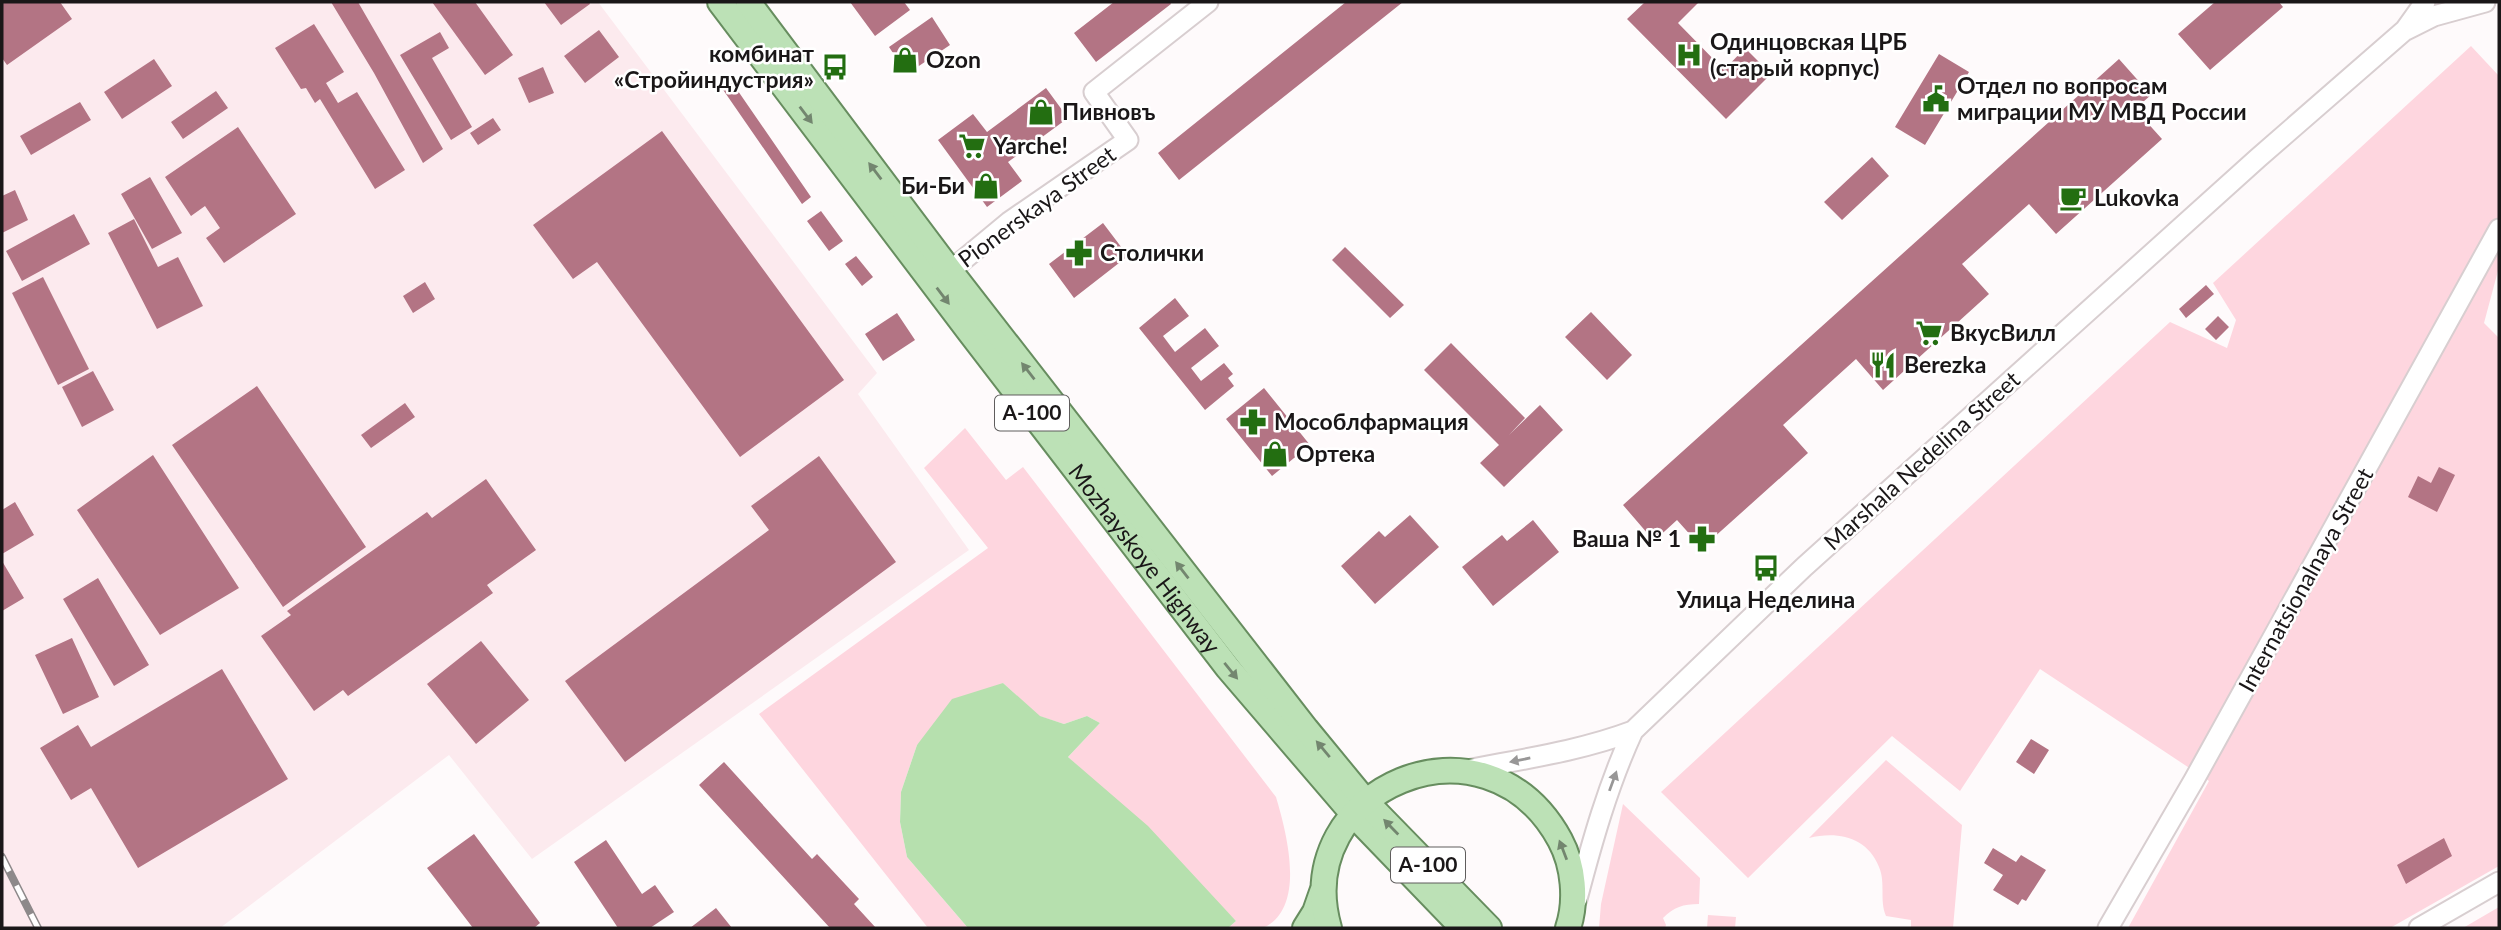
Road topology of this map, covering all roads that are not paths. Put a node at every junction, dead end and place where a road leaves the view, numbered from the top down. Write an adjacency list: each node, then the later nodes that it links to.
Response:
1 (720, 2): 13 (main road, Mozhayskoye Highway / А-100, one-way to 13)
2 (748, 2): 10 (main road, Mozhayskoye Highway / А-100, one-way to 2)
3 (1208, 2): 10 (street, Pionerskaya Street)
4 (2425, 2): 8 (street, Marshala Nedelina Street)
5 (2496, 2): 7 (street)
6 (2468, 3): 8 (street, Marshala Nedelina Street)
7 (2499, 6)
8 (2405, 30): 11 (street, Marshala Nedelina Street)
9 (2499, 229): 21 (street, Internatsionalnaya Street)
10 (950, 271): 13 (main road, Mozhayskoye Highway / А-100, one-way to 10)
11 (1633, 731): 12 (street, one-way to 12); 16 (street, one-way to 11)
12 (1464, 771): 13 (main road); 16 (main road, one-way to 12)
13 (1360, 808): 15 (main road); 19 (main road, Mozhayskoye Highway / А-100); 20 (main road, Mozhayskoye Highway / А-100, one-way to 13)
14 (2499, 882): 22 (street)
15 (1324, 888): 17 (main road); 18 (main road)
16 (1570, 922)
17 (1305, 928)
18 (1329, 928)
19 (1463, 928)
20 (1489, 928)
21 (2108, 928)
22 (2419, 928)

